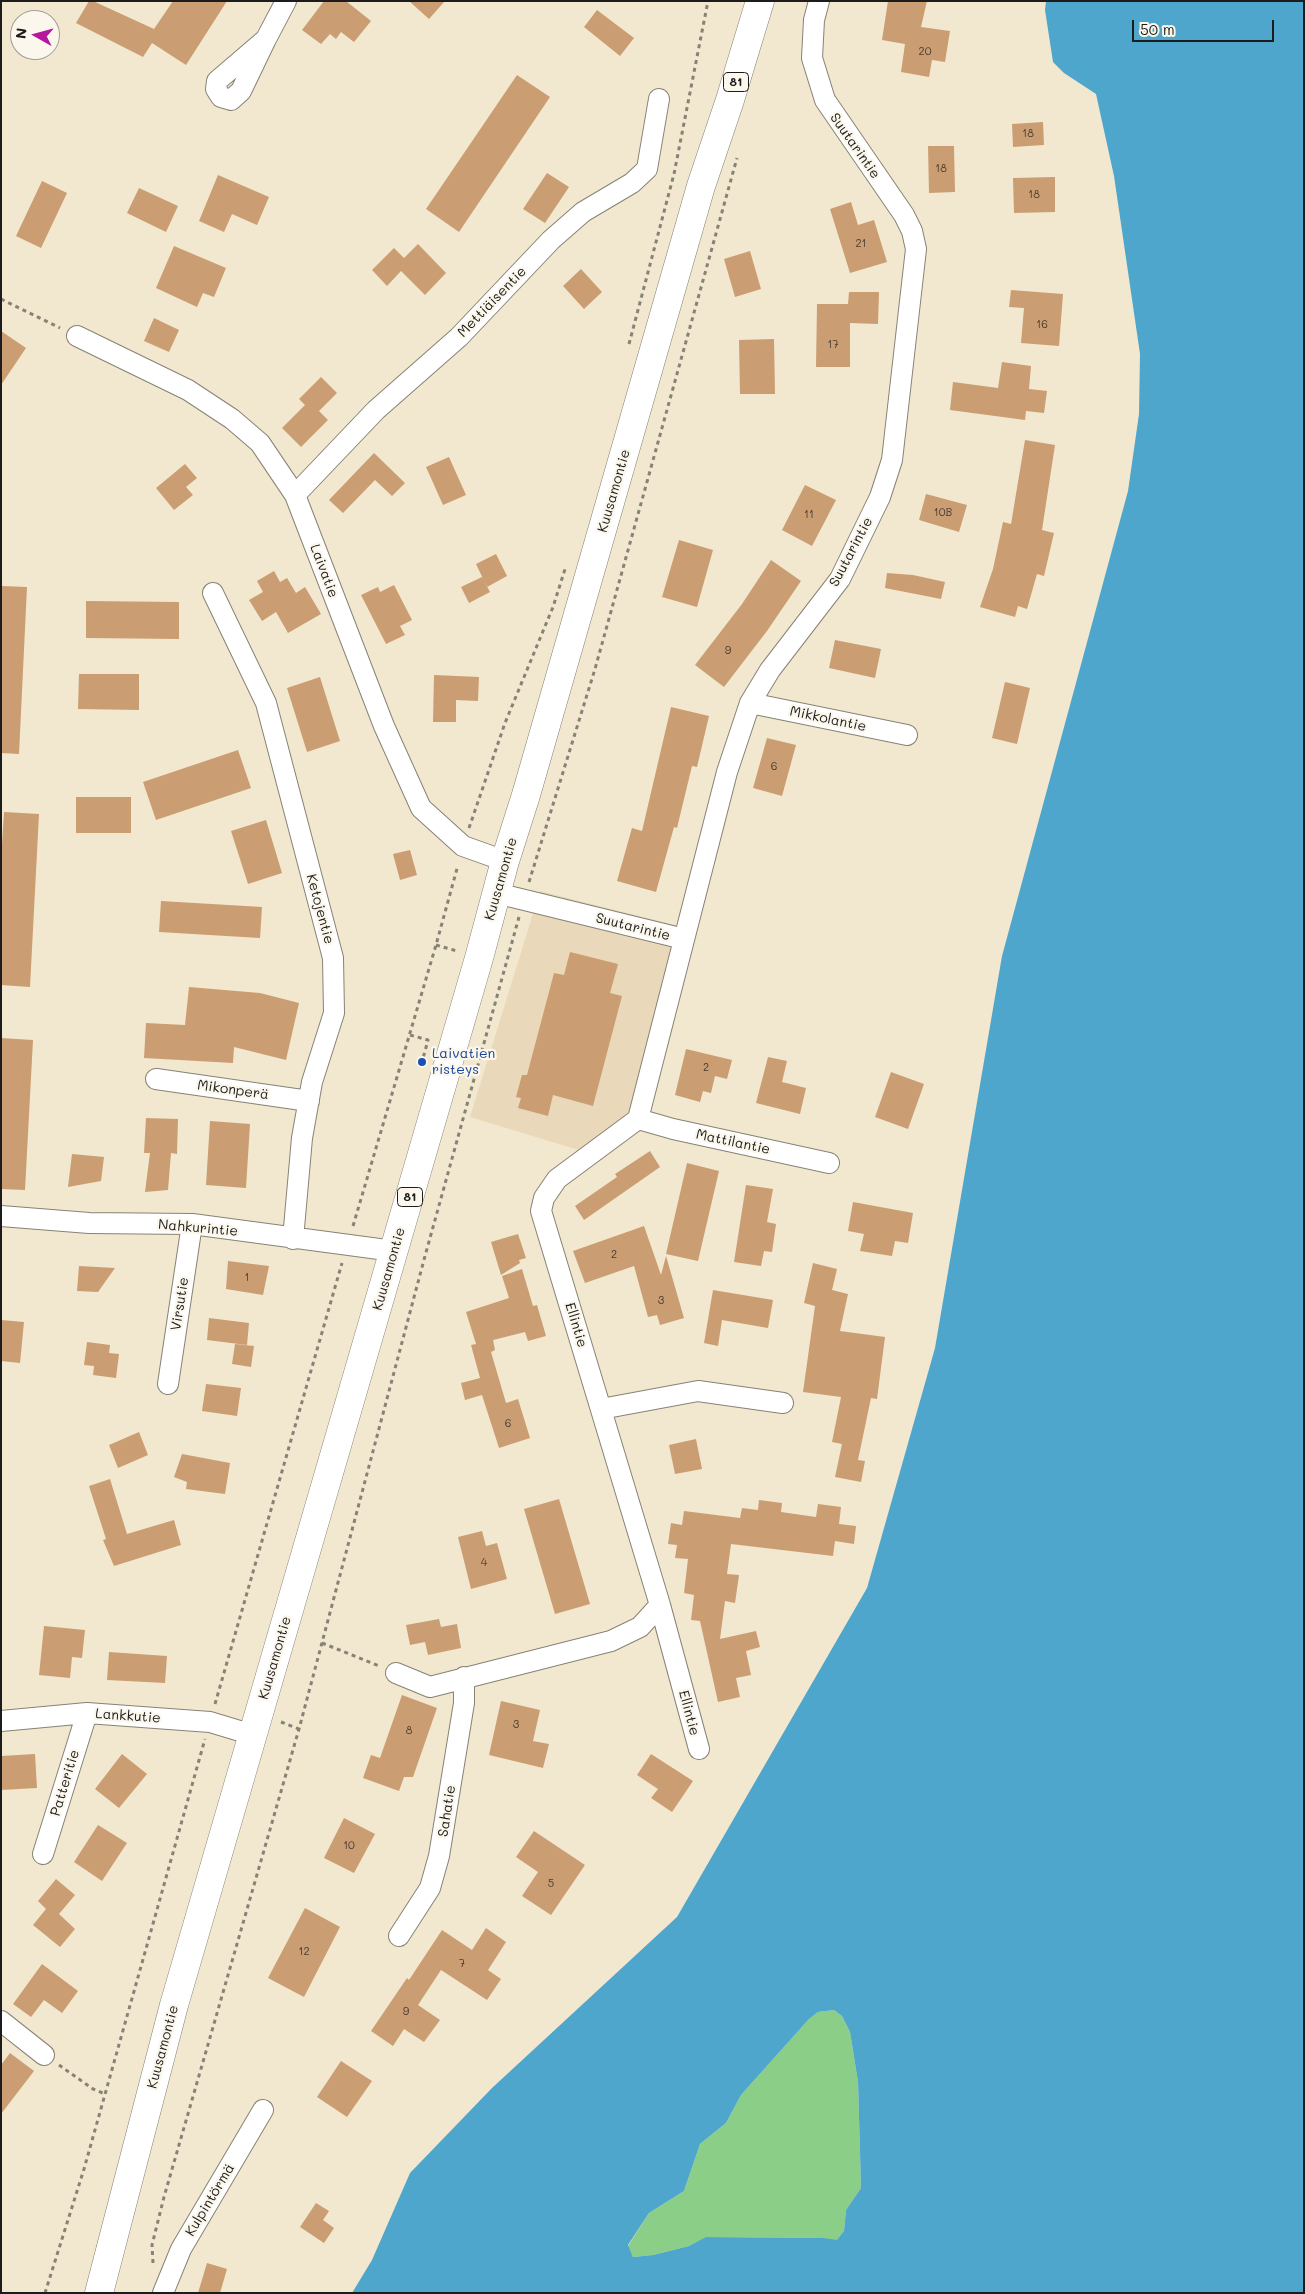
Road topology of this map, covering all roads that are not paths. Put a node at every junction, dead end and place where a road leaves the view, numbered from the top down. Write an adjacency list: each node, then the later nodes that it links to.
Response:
1 (286, 1): 5 (street)
2 (739, 1): 7 (main road, Kuusamontie / 81)
3 (760, 1): 7 (main road, Kuusamontie / 81)
4 (819, 1): 11 (street, Suutarintie)
5 (266, 38)
6 (659, 99): 9 (street, Mettiäisentie)
7 (708, 162): 13 (main road, Kuusamontie / 81)
8 (77, 336): 9 (street, Laivatie)
9 (295, 495): 13 (street, Laivatie)
10 (213, 593): 17 (street, Ketojentie)
11 (750, 703): 12 (street, Mikkolantie); 15 (street, Suutarintie)
12 (907, 735)
13 (505, 861): 14 (main road, Kuusamontie / 81)
14 (496, 893): 15 (street, Suutarintie); 23 (main road, Kuusamontie / 81)
15 (684, 939): 18 (street)
16 (156, 1079): 17 (street, Mikonperä)
17 (309, 1101): 22 (street, Ketojentie)
18 (638, 1119): 19 (street, Mattilantie); 26 (street, Ellintie)
19 (829, 1163)
20 (1, 1216): 21 (street, Nahkurintie)
21 (192, 1224): 22 (street, Nahkurintie); 24 (street, Virsutie)
22 (293, 1238): 23 (street, Nahkurintie)
23 (394, 1251): 32 (main road, Kuusamontie / 81)
24 (168, 1384)
25 (783, 1403): 26 (street)
26 (601, 1408): 27 (street, Ellintie)
27 (660, 1605): 29 (street); 33 (street, Ellintie)
28 (396, 1673): 29 (street)
29 (464, 1677): 35 (street, Sahatie)
30 (87, 1713): 31 (street, Lankkutie); 32 (street, Lankkutie); 34 (street, Patteritie)
31 (1, 1721)
32 (253, 1736): 39 (main road, Kuusamontie / 81)
33 (698, 1749)
34 (43, 1854)
35 (399, 1936)
36 (1, 2021): 37 (street)
37 (44, 2055)
38 (263, 2110): 42 (street, Kulpintörmä)
39 (114, 2232): 40 (main road, Kuusamontie / 81); 41 (main road, Kuusamontie / 81)
40 (90, 2293)
41 (99, 2293)
42 (163, 2293)

